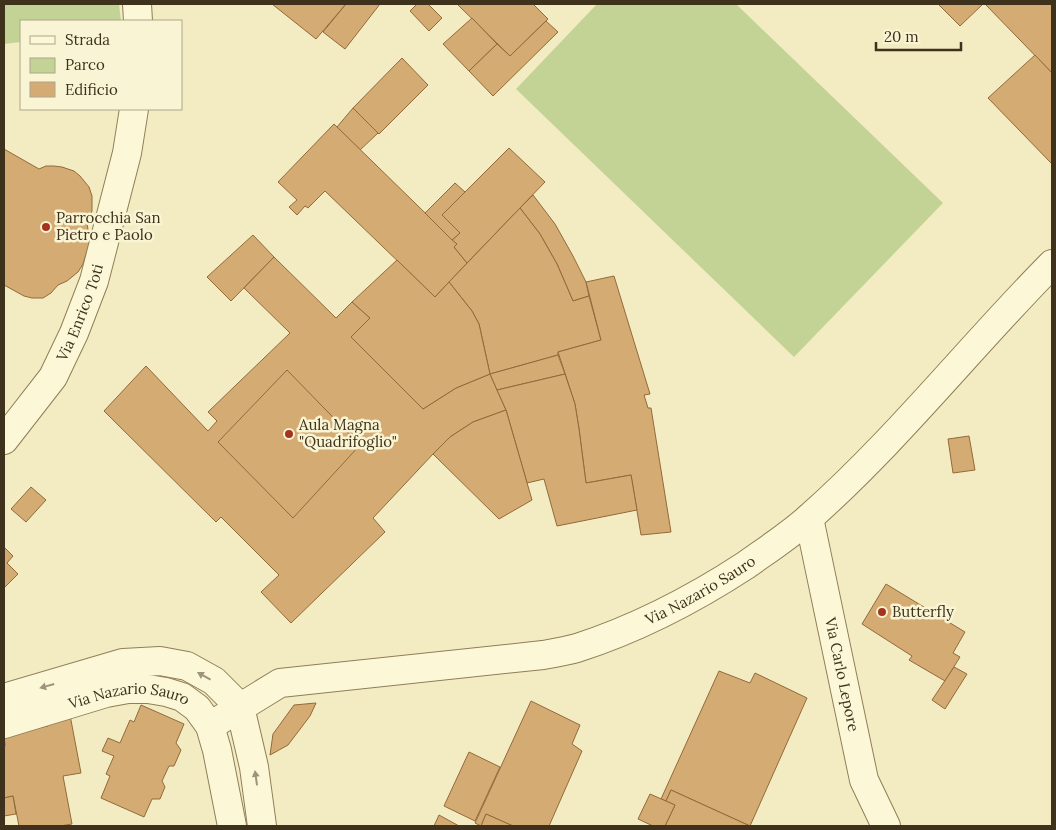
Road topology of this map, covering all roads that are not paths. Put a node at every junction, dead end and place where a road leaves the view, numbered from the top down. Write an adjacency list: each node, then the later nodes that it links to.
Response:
1 (136, 4): 2 (street)
2 (138, 20)
3 (134, 110): 5 (street, Via Enrico Toti)
4 (1052, 264): 6 (street, Via Nazario Sauro)
5 (4, 440)
6 (809, 518): 8 (street, Via Nazario Sauro); 13 (street, Via Carlo Lepore)
7 (4, 698): 8 (street, Via Nazario Sauro, one-way to 7)
8 (240, 708): 10 (street, Via Nazario Sauro); 12 (street, one-way to 8)
9 (4, 724): 10 (street, Via Nazario Sauro)
10 (210, 726): 11 (street)
11 (232, 826)
12 (262, 826)
13 (886, 826)

